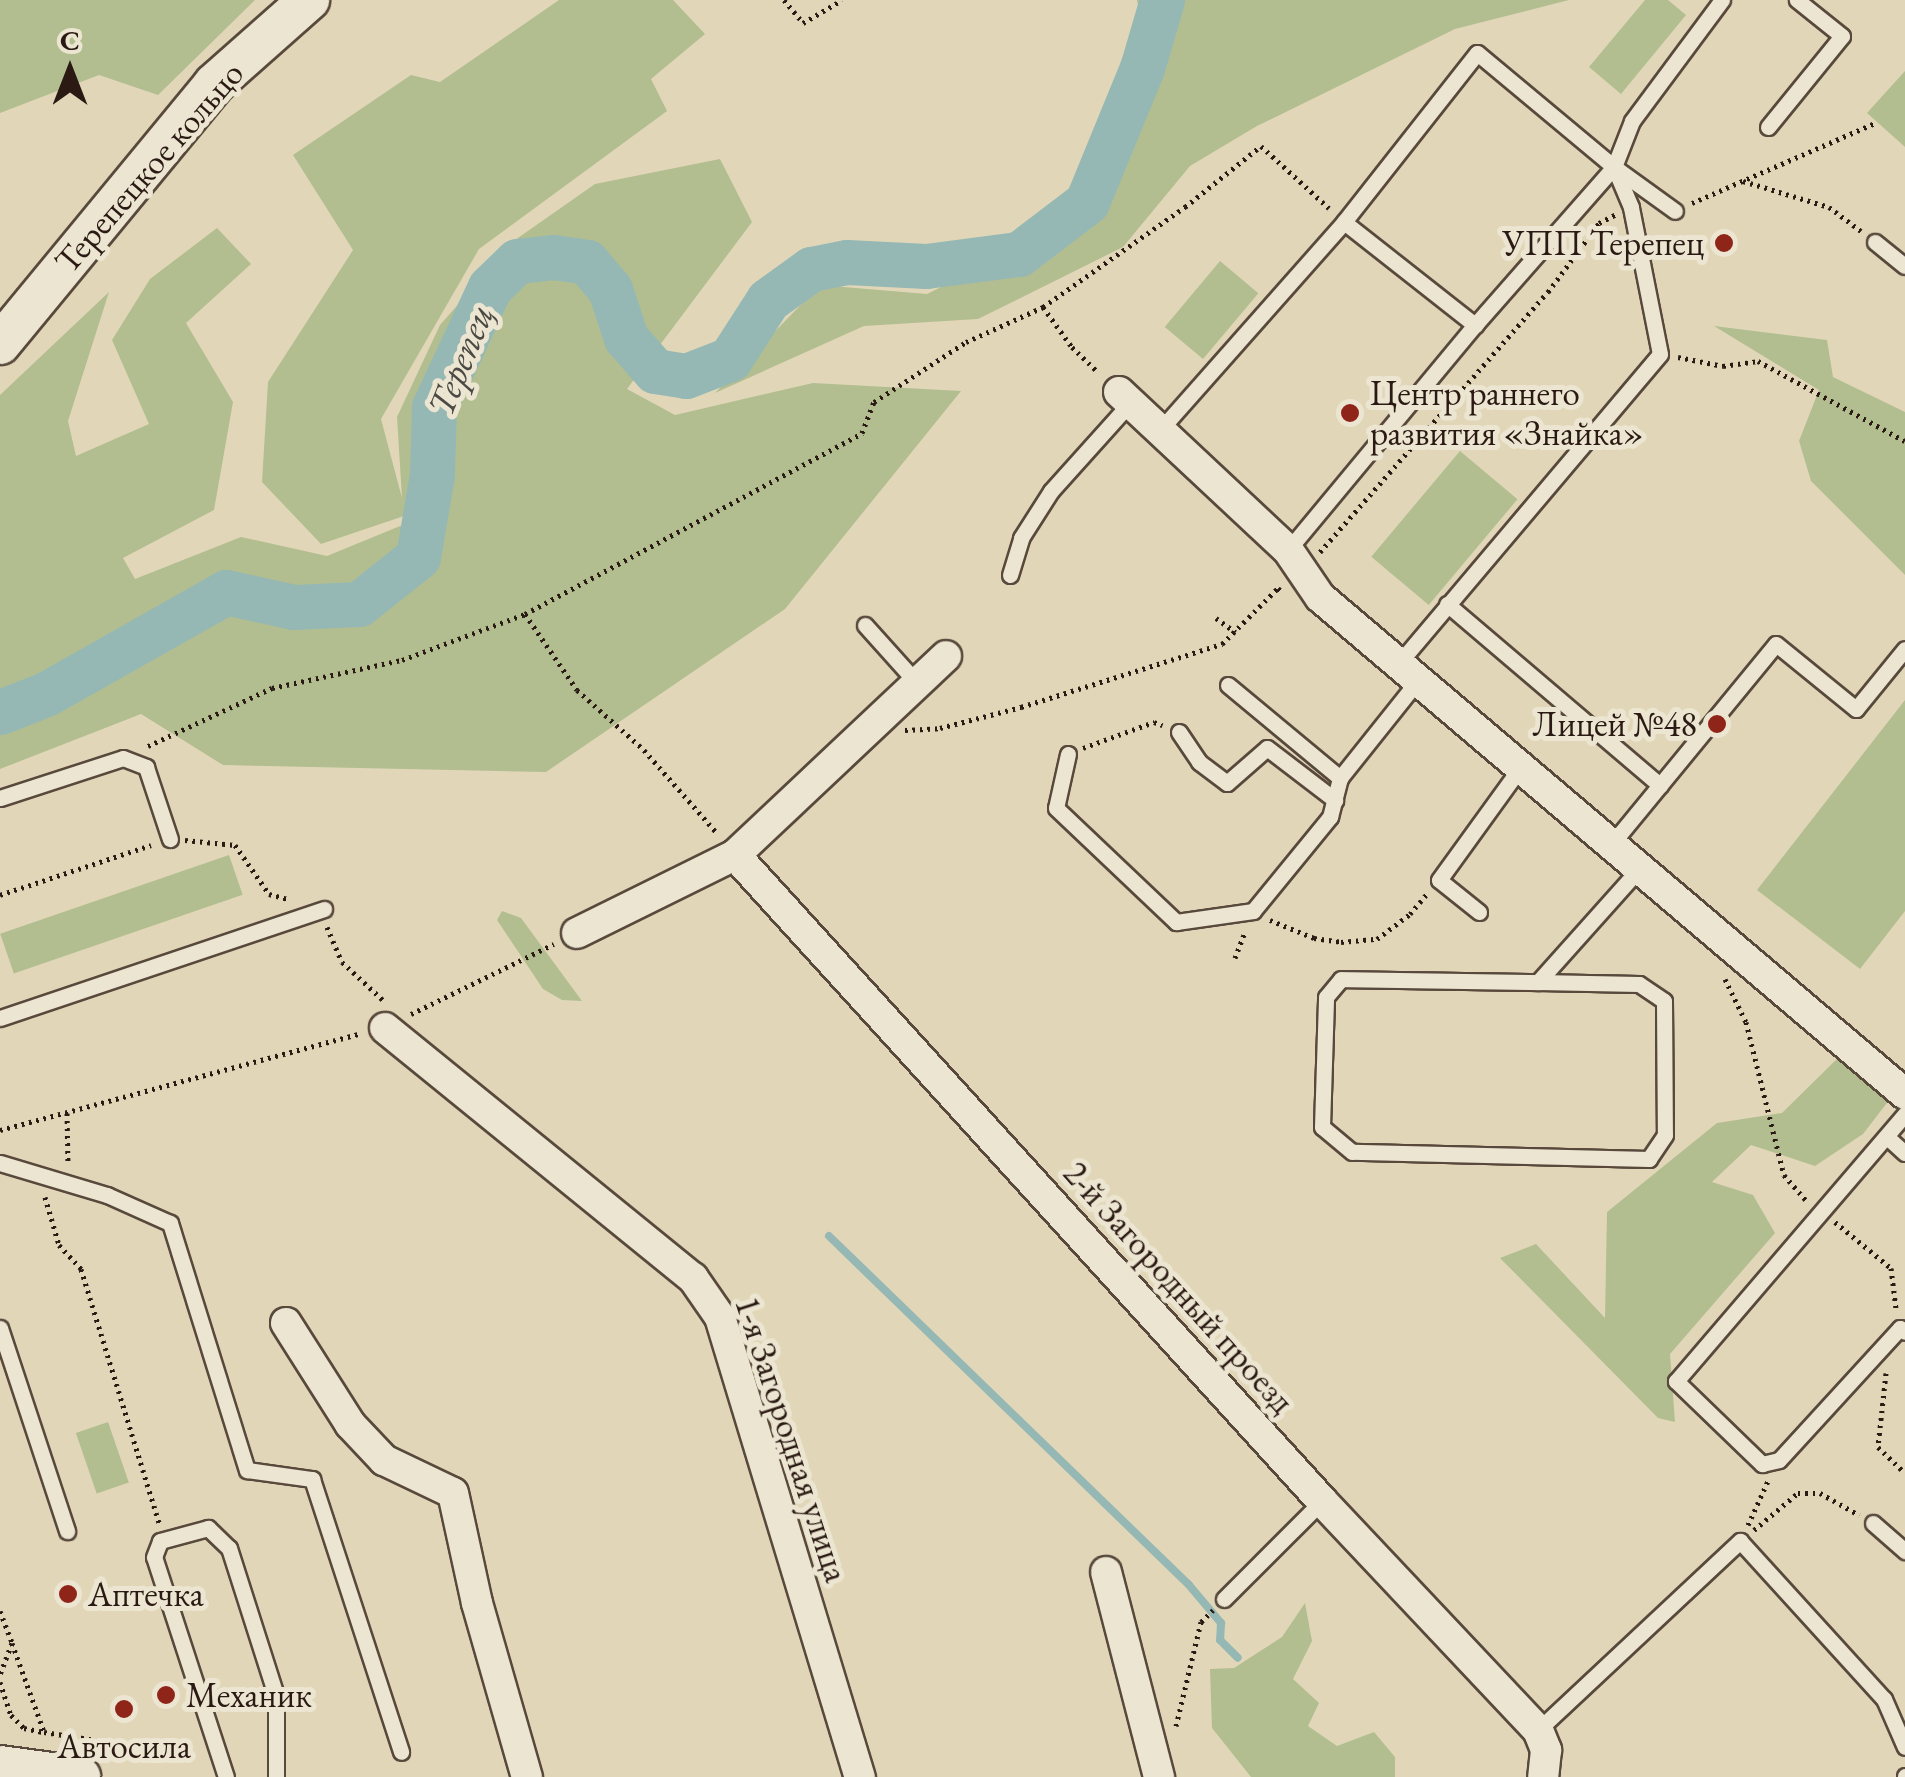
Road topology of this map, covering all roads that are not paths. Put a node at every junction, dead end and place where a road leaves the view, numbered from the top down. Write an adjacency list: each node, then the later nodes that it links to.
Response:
1 (309, 0): 11 (street, Терепецкое кольцо)
2 (1722, 0): 5 (lane)
3 (1797, 0): 4 (lane)
4 (1768, 127)
5 (1614, 167): 6 (lane); 7 (lane); 10 (lane); 16 (lane)
6 (1675, 211)
7 (1344, 222): 10 (lane); 13 (lane)
8 (1875, 242): 9 (lane)
9 (1905, 266)
10 (1475, 326): 14 (lane)
11 (2, 339)
12 (1125, 397): 13 (street); 15 (lane)
13 (1160, 430): 14 (street)
14 (1289, 568): 20 (street)
15 (1010, 575)
16 (1447, 604): 20 (lane); 27 (lane)
17 (865, 625): 21 (lane)
18 (1905, 649): 27 (lane)
19 (946, 656): 21 (street)
20 (1408, 671): 25 (street); 26 (lane)
21 (918, 684): 32 (street)
22 (1228, 685): 26 (lane)
23 (1179, 732): 29 (lane)
24 (1068, 754): 29 (lane)
25 (1520, 768): 31 (street); 35 (lane)
26 (1340, 778): 29 (lane)
27 (1660, 785): 31 (lane)
28 (0, 798): 30 (lane)
29 (1334, 800)
30 (170, 839)
31 (1610, 846): 33 (street)
32 (736, 855): 36 (street); 48 (street, 2-й Загородный проезд)
33 (1638, 870): 37 (lane); 40 (street)
34 (324, 909): 38 (lane)
35 (1479, 912)
36 (577, 932)
37 (1538, 982): 37 (lane)
38 (0, 1018)
39 (385, 1028): 62 (street, 1-я Загородная улица)
40 (1905, 1094)
41 (1905, 1114): 42 (lane)
42 (1887, 1137): 43 (lane); 47 (lane)
43 (1905, 1152)
44 (0, 1163): 56 (lane)
45 (286, 1323): 61 (street)
46 (0, 1328): 50 (lane)
47 (1902, 1330)
48 (1322, 1501): 53 (lane); 54 (street, 2-й Загородный проезд)
49 (1873, 1522): 51 (lane)
50 (67, 1530)
51 (1905, 1551)
52 (1106, 1572): 63 (street)
53 (1224, 1599)
54 (1538, 1730): 55 (lane); 64 (street)
55 (1905, 1748)
56 (401, 1752)
57 (0, 1766): 58 (street)
58 (80, 1777)
59 (226, 1777): 60 (lane)
60 (276, 1777)
61 (527, 1777)
62 (860, 1777)
63 (1159, 1777)
64 (1543, 1777)

